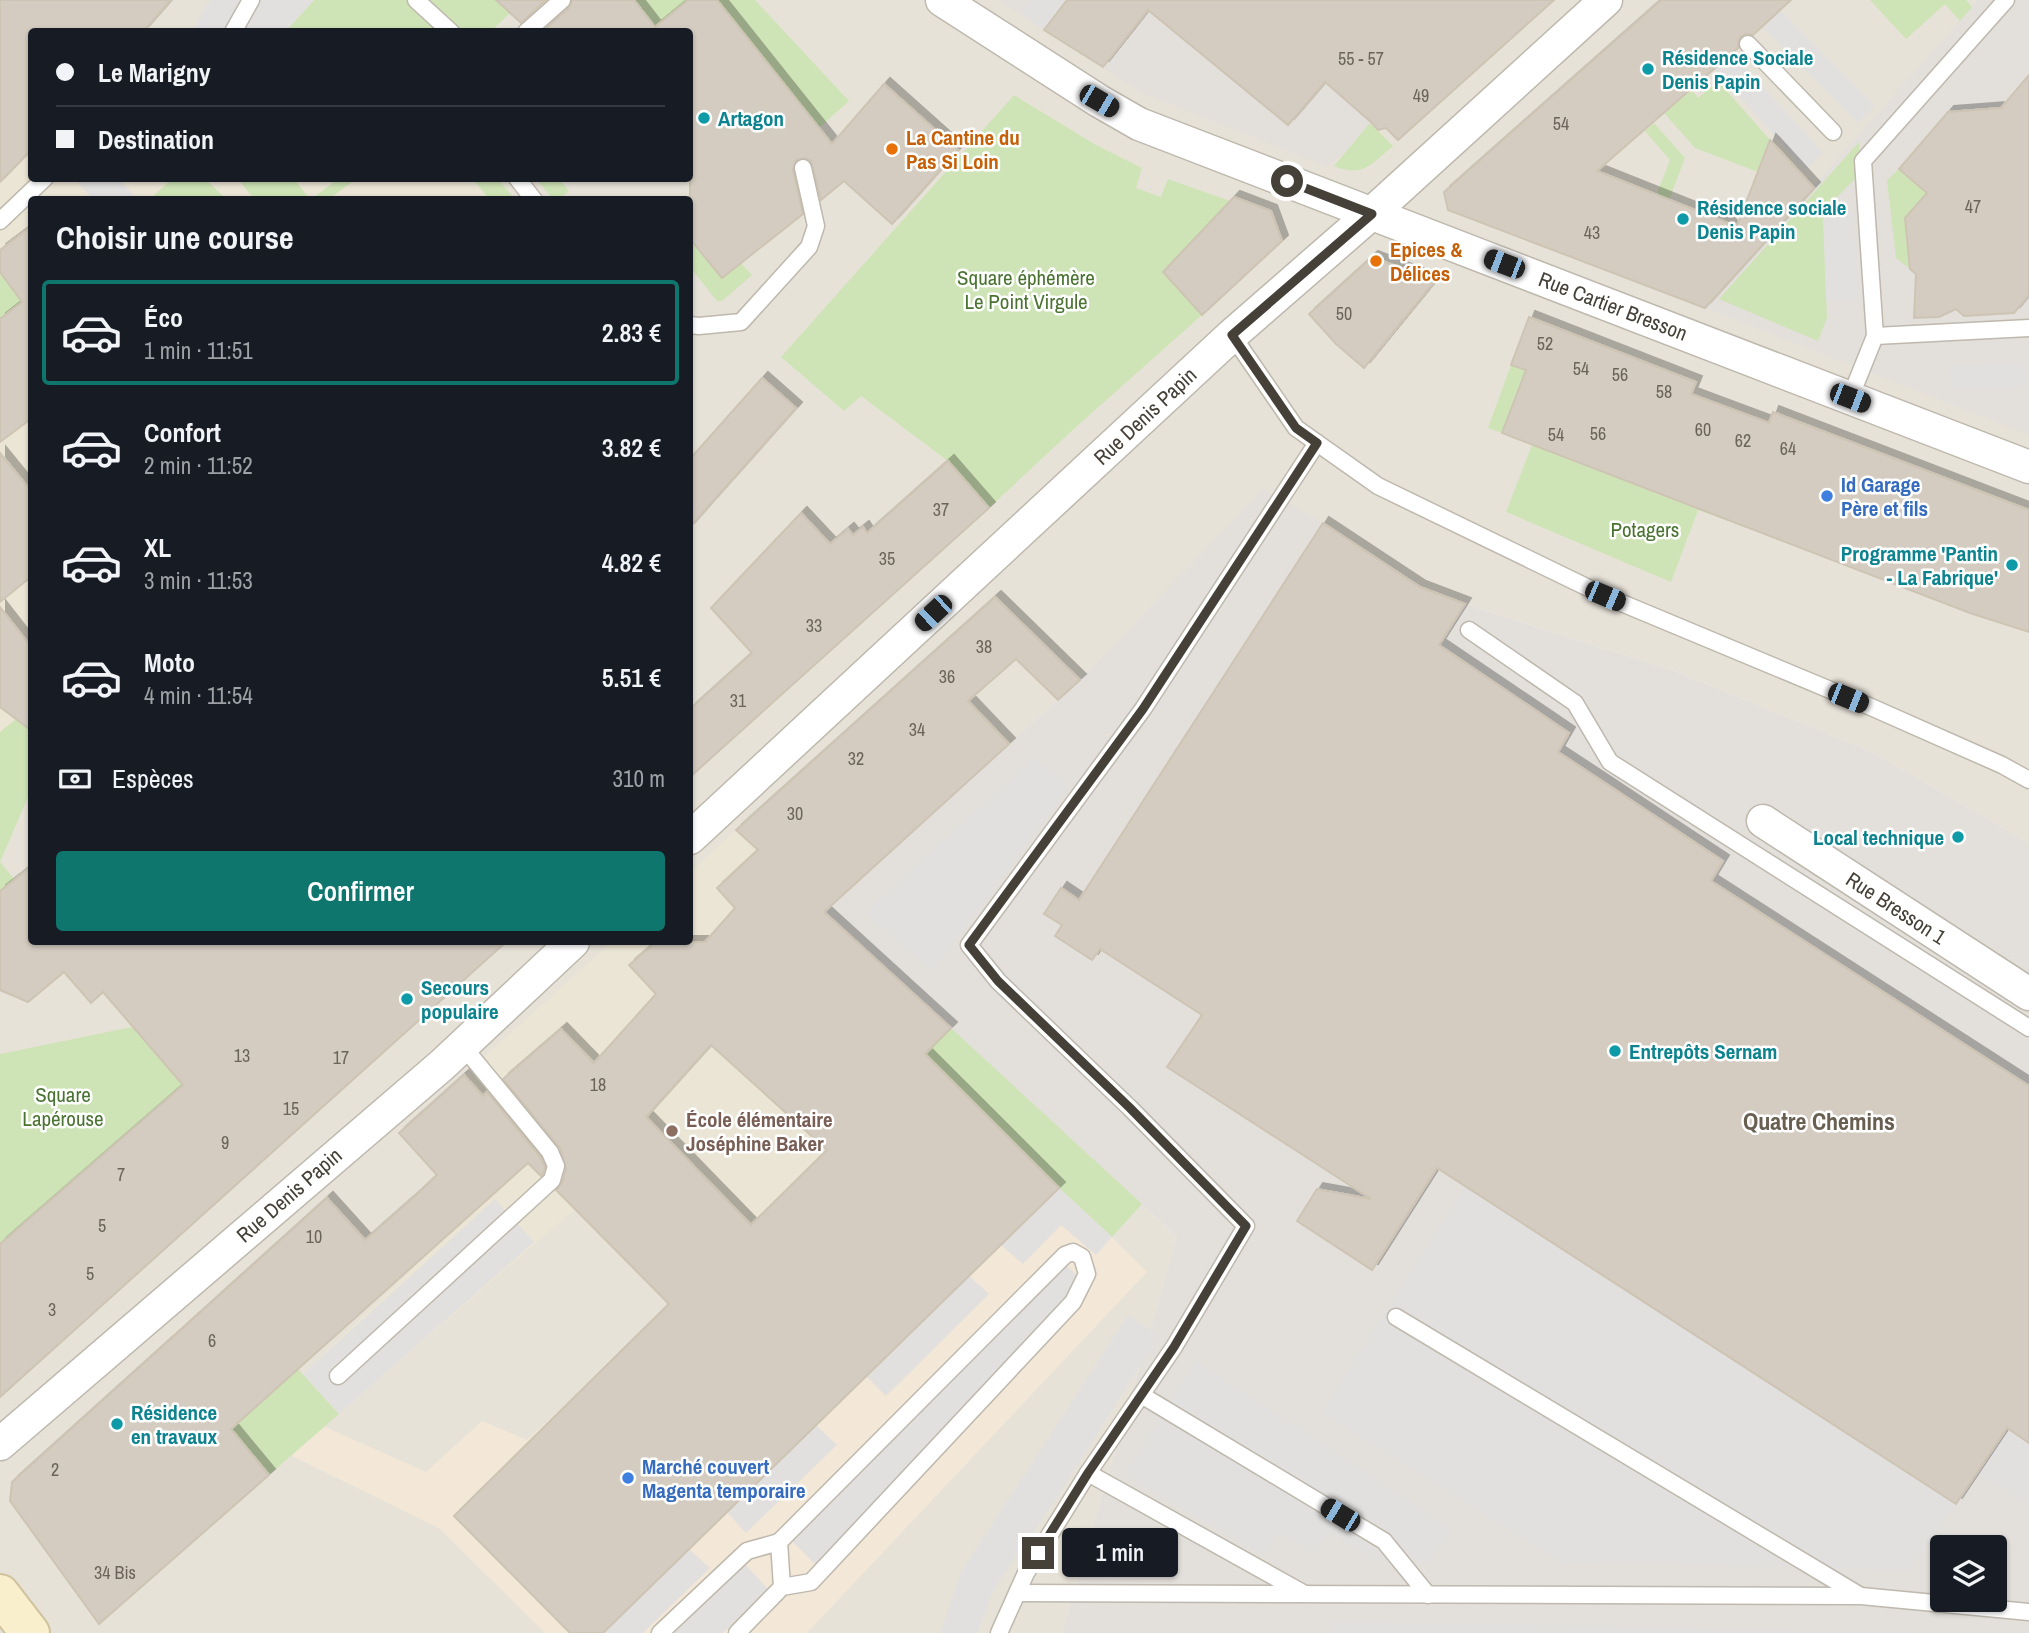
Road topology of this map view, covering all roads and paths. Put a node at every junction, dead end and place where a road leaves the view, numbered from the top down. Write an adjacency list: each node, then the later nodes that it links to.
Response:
1 (251, 0): 7 (lane)
2 (416, 0): 8 (lane)
3 (562, 0): 9 (lane)
4 (1606, 0): 16 (street, Rue Denis Papin)
5 (2006, 0): 21 (lane)
6 (958, 4): 16 (street, Rue Cartier Bresson)
7 (235, 28)
8 (447, 28)
9 (530, 28)
10 (1748, 44): 11 (lane)
11 (1833, 132)
12 (803, 168): 18 (lane)
13 (41, 182): 17 (lane)
14 (520, 182): 15 (lane)
15 (531, 196)
16 (1372, 214): 20 (street, Rue Denis Papin); 22 (street, Rue Cartier Bresson)
17 (0, 221)
18 (693, 326)
19 (2029, 328): 21 (lane)
20 (1232, 335): 23 (lane); 28 (street, Rue Denis Papin)
21 (1875, 336): 22 (lane)
22 (1850, 398): 24 (street, Rue Cartier Bresson)
23 (1317, 443): 26 (lane); 35 (lane)
24 (2029, 467)
25 (1469, 630): 31 (lane)
26 (2029, 780)
27 (1763, 821): 30 (street, Rue Bresson 1)
28 (693, 835)
29 (570, 945): 32 (street, Rue Denis Papin)
30 (2029, 994)
31 (2029, 1028)
32 (462, 1045): 34 (lane); 36 (street, Rue Denis Papin)
33 (1396, 1317): 44 (lane)
34 (338, 1376)
35 (1143, 1396): 37 (lane); 43 (lane)
36 (0, 1444)
37 (1088, 1473): 40 (lane); 42 (lane)
38 (779, 1542): 39 (lane); 39 (lane); 47 (lane)
39 (782, 1587): 48 (lane)
40 (1017, 1593): 42 (lane); 49 (lane)
41 (0, 1594): 46 (main road)
42 (1305, 1594): 43 (lane)
43 (1428, 1595): 44 (lane)
44 (1861, 1596): 45 (lane)
45 (2029, 1612)
46 (30, 1633)
47 (660, 1633)
48 (737, 1633)
49 (999, 1633)

